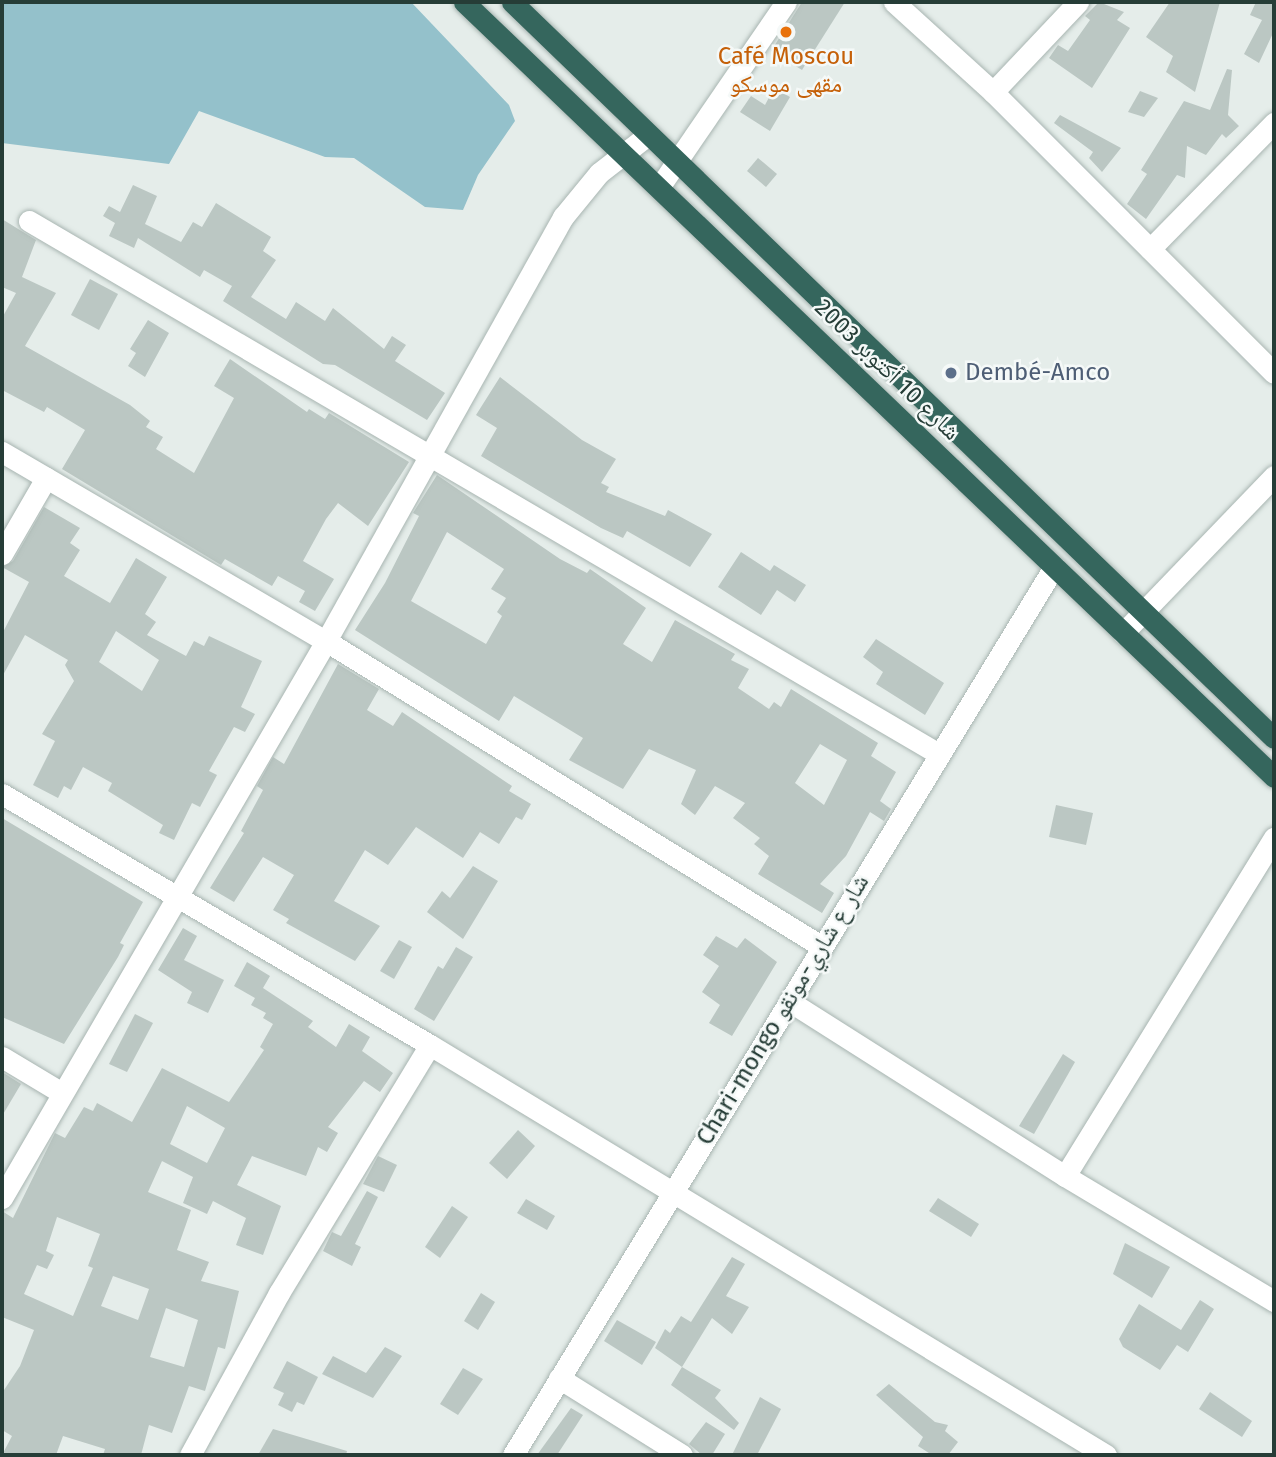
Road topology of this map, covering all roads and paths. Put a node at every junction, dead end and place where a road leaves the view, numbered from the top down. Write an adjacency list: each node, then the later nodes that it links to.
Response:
1 (464, 2): 9 (highway, شارع 10 أكتوبر 2003)
2 (512, 2): 8 (highway, شارع 10 أكتوبر 2003)
3 (786, 2): 10 (street)
4 (894, 2): 6 (street)
5 (1078, 2): 6 (street)
6 (993, 92): 13 (street)
7 (1274, 123): 13 (street)
8 (648, 135): 9 (street); 10 (highway, شارع 10 أكتوبر 2003)
9 (623, 153): 11 (highway, شارع 10 أكتوبر 2003); 16 (street)
10 (678, 164): 11 (street); 21 (highway, شارع 10 أكتوبر 2003)
11 (660, 187): 20 (highway, شارع 10 أكتوبر 2003)
12 (29, 221): 16 (street)
13 (1150, 249): 14 (street)
14 (1274, 373)
15 (2, 452): 18 (street)
16 (428, 456): 23 (street); 25 (street)
17 (1274, 476): 21 (street)
18 (46, 478): 19 (street); 23 (street)
19 (2, 554)
20 (1054, 566): 22 (highway, شارع 10 أكتوبر 2003); 25 (street, Chari-mongo شار ع شاري-مونقو)
21 (1143, 612): 22 (street); 24 (highway, شارع 10 أكتوبر 2003)
22 (1123, 632): 26 (highway, شارع 10 أكتوبر 2003)
23 (326, 641): 29 (street); 30 (street)
24 (1274, 738)
25 (939, 754): 30 (street, Chari-mongo شار ع شاري-مونقو)
26 (1274, 777)
27 (2, 794): 29 (street)
28 (1274, 837): 35 (street)
29 (177, 895): 32 (street); 34 (street)
30 (821, 946): 31 (street, Chari-mongo شار ع شاري-مونقو)
31 (789, 1001): 35 (street); 36 (street, Chari-mongo شار ع شاري-مونقو)
32 (430, 1045): 36 (street); 40 (street)
33 (2, 1057): 34 (street)
34 (62, 1093): 37 (street)
35 (1065, 1176): 38 (street)
36 (671, 1192): 39 (street, Chari-mongo شار ع شاري-مونقو); 43 (street)
37 (2, 1198)
38 (1274, 1301)
39 (559, 1378): 41 (street, Chari-mongo شار ع شاري-مونقو); 42 (street)
40 (190, 1455)
41 (513, 1455)
42 (682, 1455)
43 (1106, 1455)

